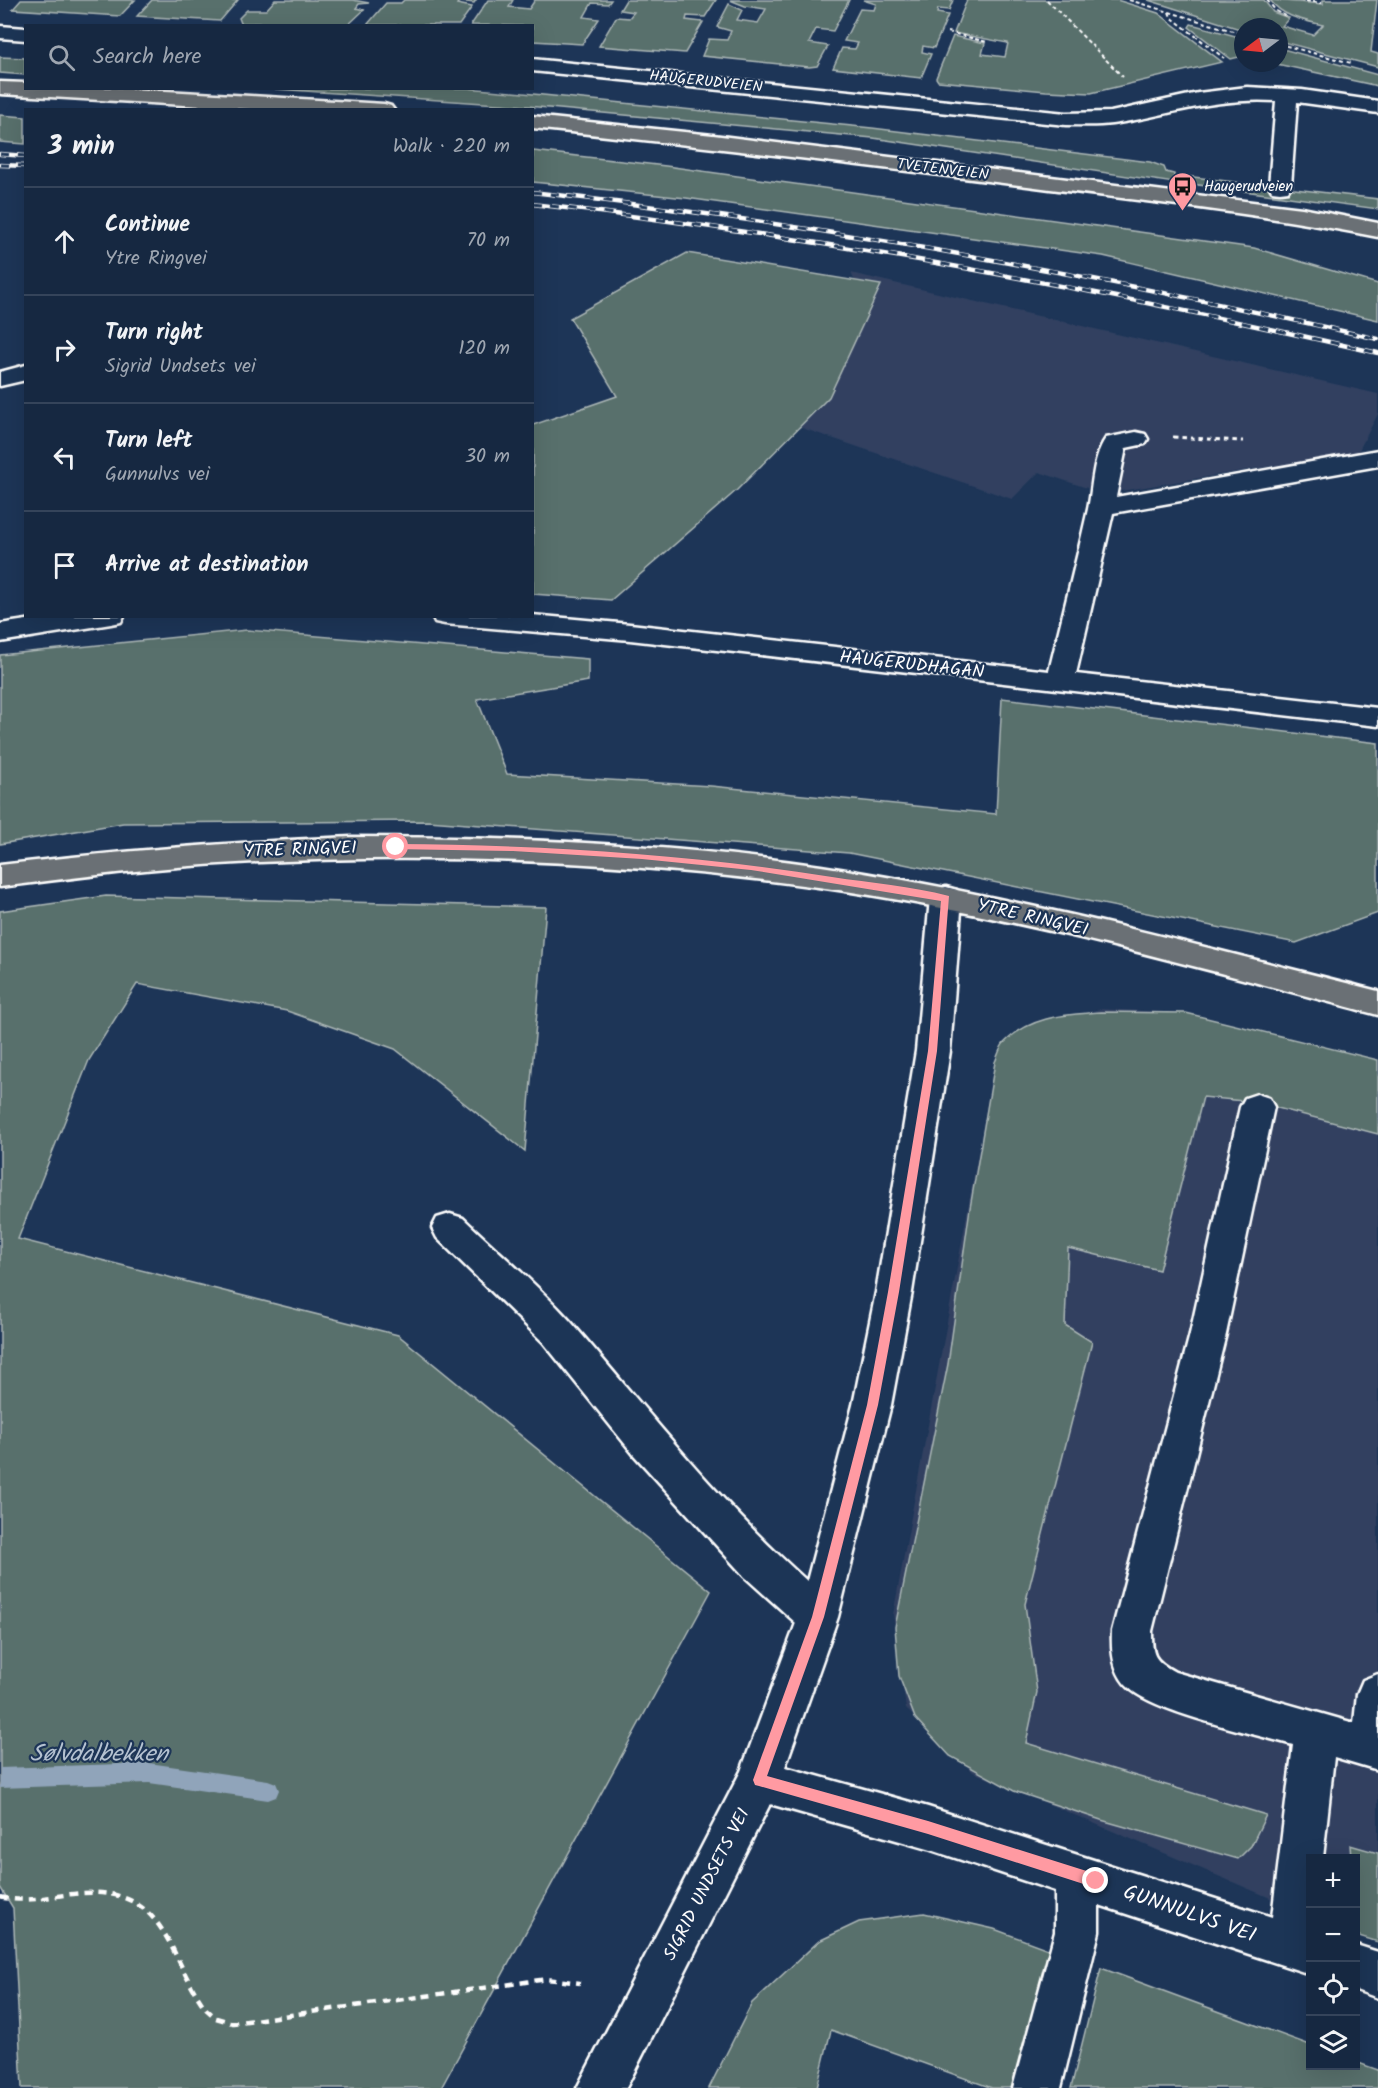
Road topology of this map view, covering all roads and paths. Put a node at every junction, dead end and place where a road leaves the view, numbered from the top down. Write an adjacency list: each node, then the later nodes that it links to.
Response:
1 (1047, 0): 16 (path)
2 (1129, 0): 6 (path)
3 (1267, 0): 7 (path)
4 (1299, 0): 5 (path)
5 (1322, 3)
6 (1169, 12): 8 (path); 20 (path)
7 (1288, 17)
8 (1234, 31)
9 (0, 32): 11 (street)
10 (948, 32): 12 (path)
11 (24, 34)
12 (987, 42)
13 (1288, 46): 14 (path)
14 (1358, 65)
15 (534, 66): 20 (street, HAUGERUDVEIEN)
16 (1127, 81)
17 (0, 88): 18 (main road)
18 (24, 89)
19 (35, 90): 22 (main road)
20 (1280, 94): 21 (street, HAUGERUDVEIEN); 24 (street)
21 (1378, 107)
22 (349, 108)
23 (534, 122): 25 (main road, TVETENVEIEN)
24 (1280, 186)
25 (1352, 223): 26 (main road, TVETENVEIEN); 27 (main road, TVETENVEIEN)
26 (1378, 224)
27 (1378, 230)
28 (24, 373): 29 (street)
29 (0, 379)
30 (1136, 439): 32 (street)
31 (1378, 458): 32 (street)
32 (1101, 507): 36 (street)
33 (101, 618): 35 (street)
34 (468, 618): 36 (street, HAUGERUDHAGAN)
35 (0, 633)
36 (1061, 680): 37 (street, HAUGERUDHAGAN)
37 (1378, 717)
38 (0, 876): 39 (main road, YTRE RINGVEI)
39 (946, 898): 40 (main road, YTRE RINGVEI); 43 (street, SIGRID UNDSETS VEI)
40 (1378, 1003)
41 (1257, 1107): 45 (street)
42 (450, 1228): 43 (street)
43 (818, 1617): 47 (street, SIGRID UNDSETS VEI)
44 (1378, 1694): 46 (street)
45 (1316, 1732): 46 (street); 50 (street)
46 (1375, 1749)
47 (759, 1780): 48 (street, GUNNULVS VEI); 54 (street, SIGRID UNDSETS VEI)
48 (1077, 1875): 50 (street, GUNNULVS VEI); 55 (street)
49 (0, 1897): 53 (path)
50 (1301, 1949)
51 (1360, 1969): 52 (street)
52 (1378, 1975)
53 (580, 1983)
54 (600, 2088)
55 (1037, 2088)

